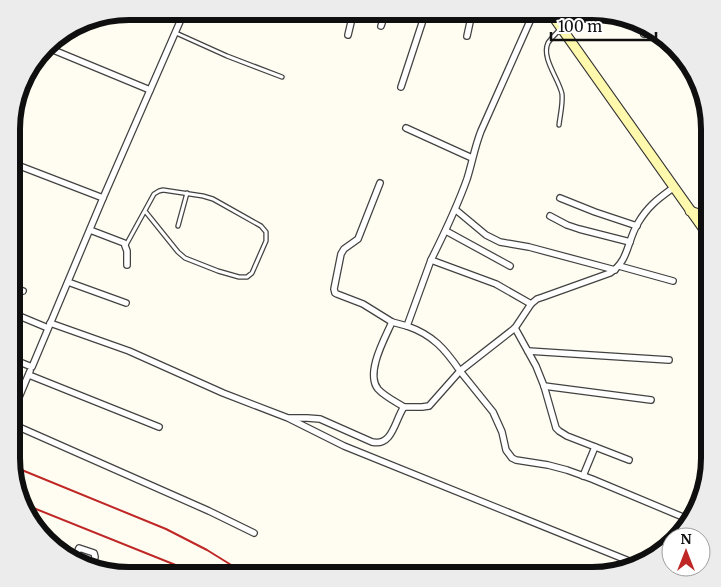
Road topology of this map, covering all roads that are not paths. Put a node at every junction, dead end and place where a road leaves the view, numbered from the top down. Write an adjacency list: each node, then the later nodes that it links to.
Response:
1 (180, 20): 10 (street)
2 (352, 20): 11 (street)
3 (383, 20): 8 (street)
4 (423, 20): 15 (street)
5 (470, 20): 12 (street)
6 (530, 20): 19 (street)
7 (557, 20): 9 (street)
8 (381, 26)
9 (562, 28): 17 (lane); 22 (street)
10 (175, 32): 14 (lane); 16 (street)
11 (348, 35)
12 (467, 36)
13 (54, 50): 16 (street)
14 (282, 77)
15 (401, 86)
16 (150, 90): 24 (street)
17 (559, 126)
18 (406, 128): 19 (street)
19 (472, 158): 26 (street)
20 (20, 165): 24 (street)
21 (380, 183): 49 (street)
22 (674, 188): 27 (street); 33 (street)
23 (187, 193): 28 (lane); 28 (lane); 32 (lane)
24 (103, 198): 34 (street)
25 (560, 198): 33 (street)
26 (456, 210): 35 (street); 41 (street)
27 (690, 210): 29 (street); 31 (street)
28 (145, 211): 37 (lane)
29 (701, 214)
30 (550, 216): 36 (street)
31 (701, 225)
32 (178, 226)
33 (637, 226): 36 (street)
34 (90, 230): 37 (street); 43 (street)
35 (446, 231): 38 (street); 40 (street)
36 (630, 242): 41 (street)
37 (126, 245): 39 (street)
38 (431, 260): 47 (street); 51 (street)
39 (127, 265)
40 (510, 266)
41 (617, 268): 42 (street); 47 (street)
42 (673, 281)
43 (68, 282): 46 (street); 50 (street)
44 (20, 289): 45 (street)
45 (24, 291)
46 (126, 304)
47 (531, 304): 52 (street)
48 (20, 316): 50 (street)
49 (392, 322): 51 (street); 62 (street)
50 (49, 326): 56 (street); 63 (street)
51 (407, 326): 57 (street)
52 (515, 328): 53 (street); 57 (street)
53 (528, 351): 54 (street); 59 (street)
54 (669, 360)
55 (20, 362): 56 (street)
56 (32, 367): 58 (street)
57 (460, 371): 62 (street); 68 (street)
58 (29, 374): 60 (street); 64 (street)
59 (544, 386): 61 (street); 66 (street)
60 (20, 395)
61 (651, 400)
62 (404, 407): 63 (street)
63 (288, 418): 73 (street)
64 (159, 427)
65 (20, 428): 70 (street)
66 (595, 447): 67 (street); 68 (street)
67 (629, 460)
68 (583, 476): 69 (street)
69 (683, 517)
70 (254, 532)
71 (77, 553): 72 (street)
72 (95, 561)
73 (627, 561)

